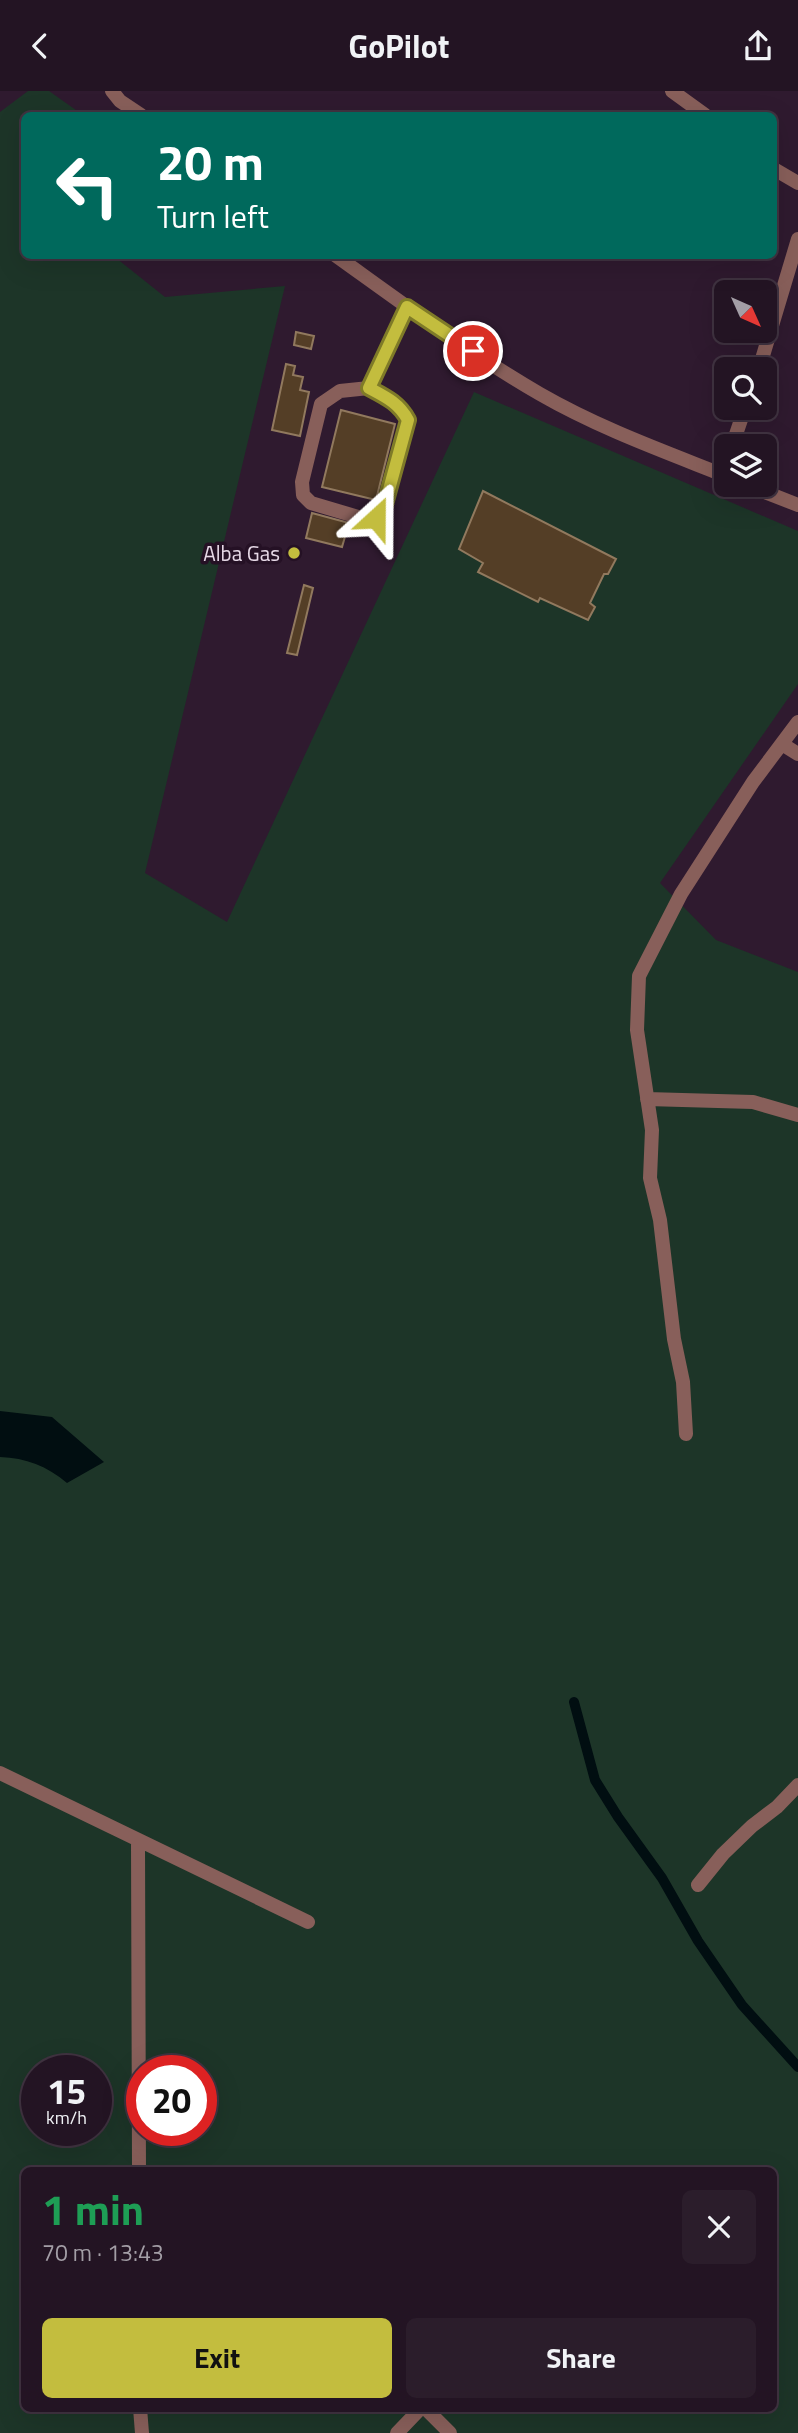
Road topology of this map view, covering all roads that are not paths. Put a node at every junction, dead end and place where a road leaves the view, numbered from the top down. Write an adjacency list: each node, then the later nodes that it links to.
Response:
1 (112, 91): 3 (street)
2 (672, 91): 4 (street)
3 (136, 112)
4 (701, 112)
5 (777, 171): 6 (street)
6 (798, 183)
7 (798, 239): 10 (street)
8 (341, 259): 9 (street)
9 (407, 307): 11 (street); 12 (street)
10 (763, 357)
11 (369, 388): 11 (street)
12 (714, 471)
13 (777, 497): 14 (street)
14 (798, 505)
15 (798, 723): 16 (street)
16 (782, 744): 17 (street); 18 (street)
17 (798, 754)
18 (647, 1099): 19 (street); 20 (street)
19 (798, 1115)
20 (686, 1434)
21 (0, 1773): 23 (street)
22 (798, 1786): 24 (street)
23 (138, 1842): 25 (street); 26 (street)
24 (698, 1885)
25 (308, 1922)
26 (139, 2167)
27 (140, 2412): 30 (street)
28 (419, 2412): 31 (street)
29 (427, 2412): 32 (street)
30 (142, 2433)
31 (397, 2433)
32 (450, 2433)

